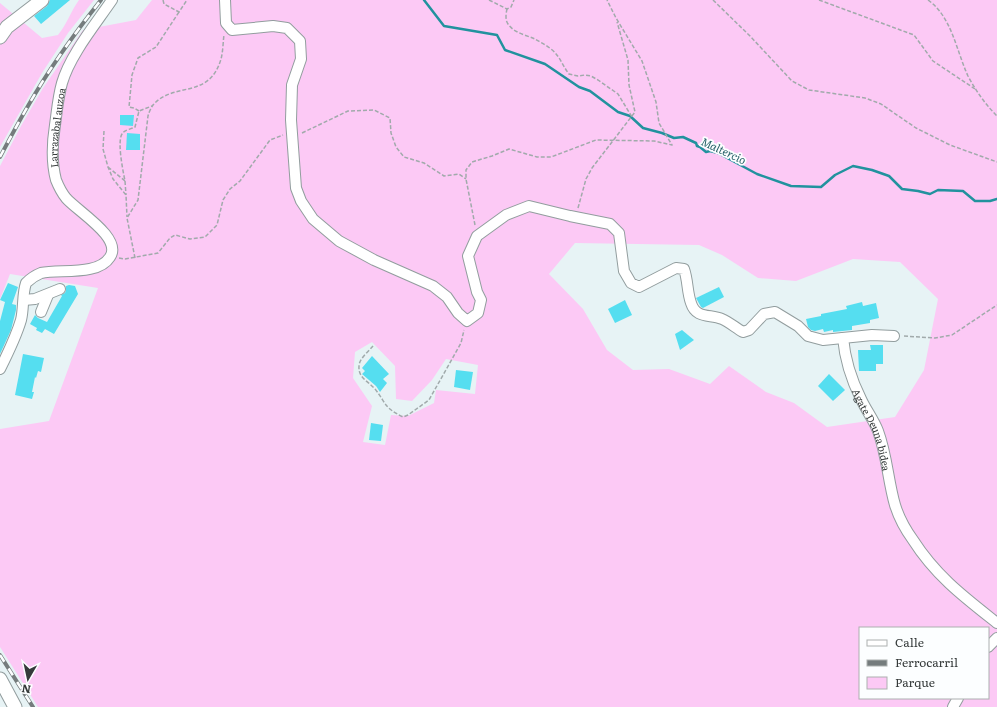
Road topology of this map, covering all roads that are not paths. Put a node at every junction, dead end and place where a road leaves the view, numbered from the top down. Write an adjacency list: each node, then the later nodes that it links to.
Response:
1 (42, 0): 4 (street)
2 (112, 0): 7 (street, Larrazabal auzoa)
3 (225, 0): 10 (street)
4 (0, 37)
5 (60, 289): 6 (street)
6 (48, 295): 7 (street); 8 (street)
7 (24, 300): 11 (street)
8 (41, 312)
9 (894, 336): 10 (street)
10 (843, 338): 12 (street, Agate Deuna bidea)
11 (0, 370)
12 (997, 623)
13 (997, 638): 14 (street)
14 (989, 646)
15 (0, 679): 16 (street)
16 (15, 707)

